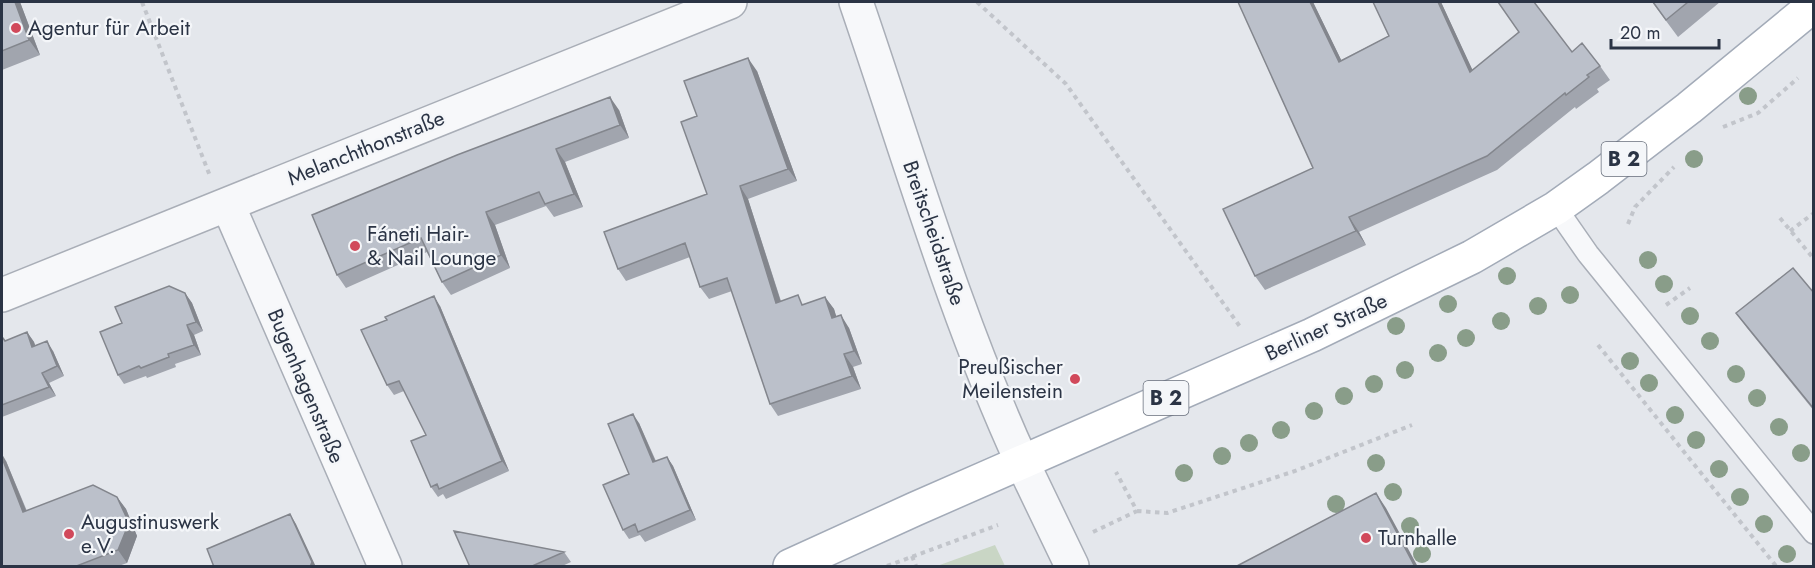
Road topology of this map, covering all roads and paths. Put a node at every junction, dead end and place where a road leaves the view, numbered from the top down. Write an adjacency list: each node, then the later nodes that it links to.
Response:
1 (142, 2): 9 (path)
2 (730, 2): 9 (street, Melanchthonstraße)
3 (856, 2): 20 (street, Breitscheidstraße)
4 (977, 2): 18 (path)
5 (1814, 5): 10 (main road, Berliner Straße / B 2)
6 (1798, 78): 7 (path)
7 (1719, 129)
8 (1676, 164): 13 (path)
9 (228, 205): 16 (street, Melanchthonstraße); 26 (street, Bugenhagenstraße)
10 (1556, 208): 18 (main road, Berliner Straße / B 2); 24 (lane)
11 (1814, 213): 14 (path)
12 (1780, 218): 14 (path)
13 (1628, 224)
14 (1790, 231): 15 (path)
15 (1814, 259)
16 (2, 295)
17 (1598, 345): 29 (path)
18 (1256, 359): 20 (main road, Berliner Straße / B 2)
19 (1412, 425): 22 (path)
20 (1022, 462): 25 (street, Breitscheidstraße); 27 (main road, Berliner Straße / B 2)
21 (1116, 472): 22 (path)
22 (1137, 511): 25 (path)
23 (998, 525): 28 (path)
24 (1814, 533)
25 (1067, 557)
26 (385, 567)
27 (790, 567)
28 (887, 567)
29 (1776, 567)

